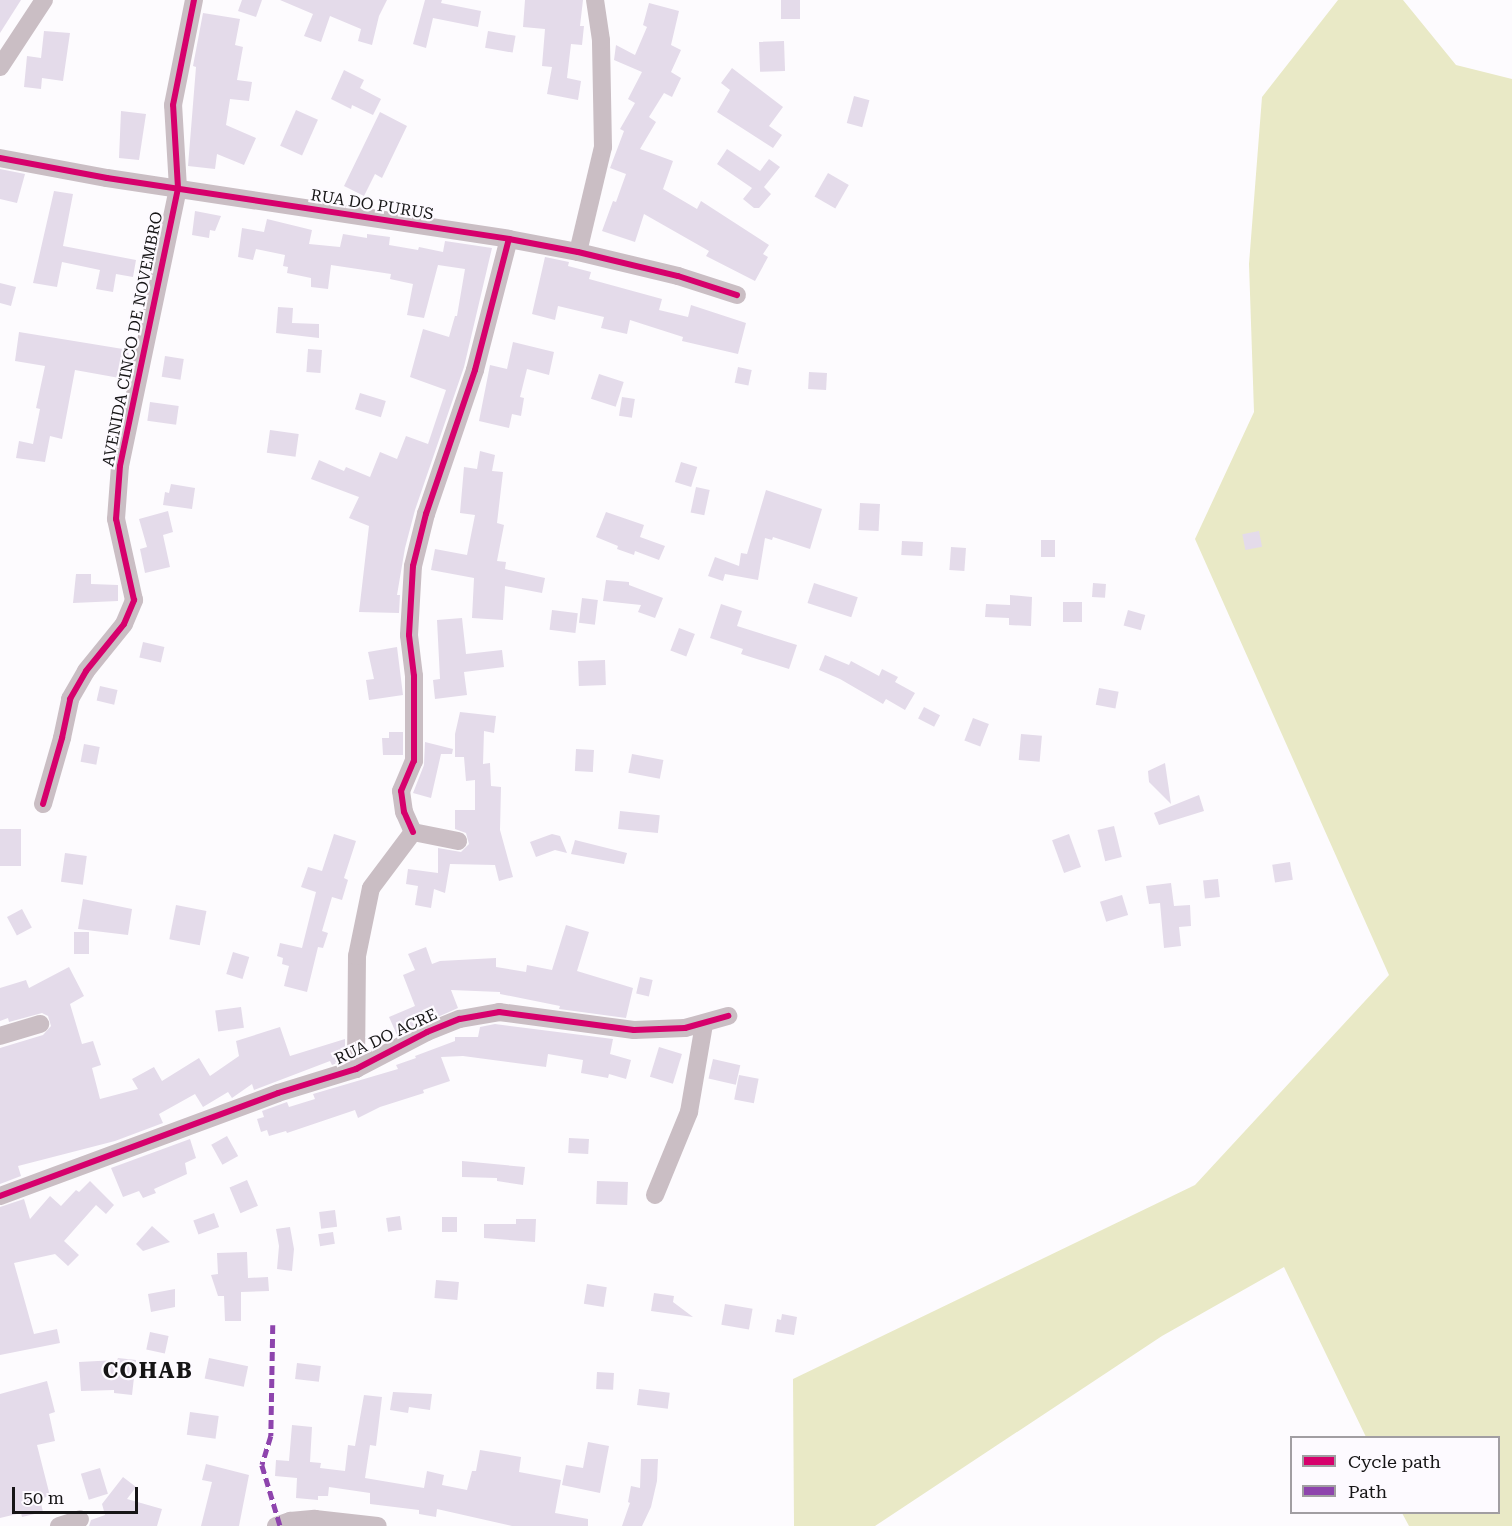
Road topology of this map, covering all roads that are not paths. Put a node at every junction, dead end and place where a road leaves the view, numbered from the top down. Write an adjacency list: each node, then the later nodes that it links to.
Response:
1 (44, 0): 4 (street)
2 (194, 0): 6 (street, AVENIDA CINCO DE NOVEMBRO)
3 (596, 0): 8 (street)
4 (0, 67)
5 (0, 158): 6 (street, RUA DO PURUS)
6 (178, 188): 7 (street, RUA DO PURUS); 10 (street, AVENIDA CINCO DE NOVEMBRO)
7 (509, 239): 8 (street, RUA DO PURUS); 11 (street)
8 (578, 252): 9 (street, RUA DO PURUS)
9 (737, 296)
10 (43, 804)
11 (413, 832): 12 (street); 17 (street, RUA DO ACRE)
12 (458, 841)
13 (728, 1016): 15 (street, RUA DO ACRE)
14 (40, 1024): 16 (street)
15 (704, 1024): 17 (street, RUA DO ACRE); 18 (street)
16 (0, 1036)
17 (356, 1069): 19 (street, RUA DO ACRE)
18 (655, 1195)
19 (0, 1196)
20 (80, 1519): 21 (street)
21 (59, 1526)
22 (276, 1526): 23 (street)
23 (378, 1526)

